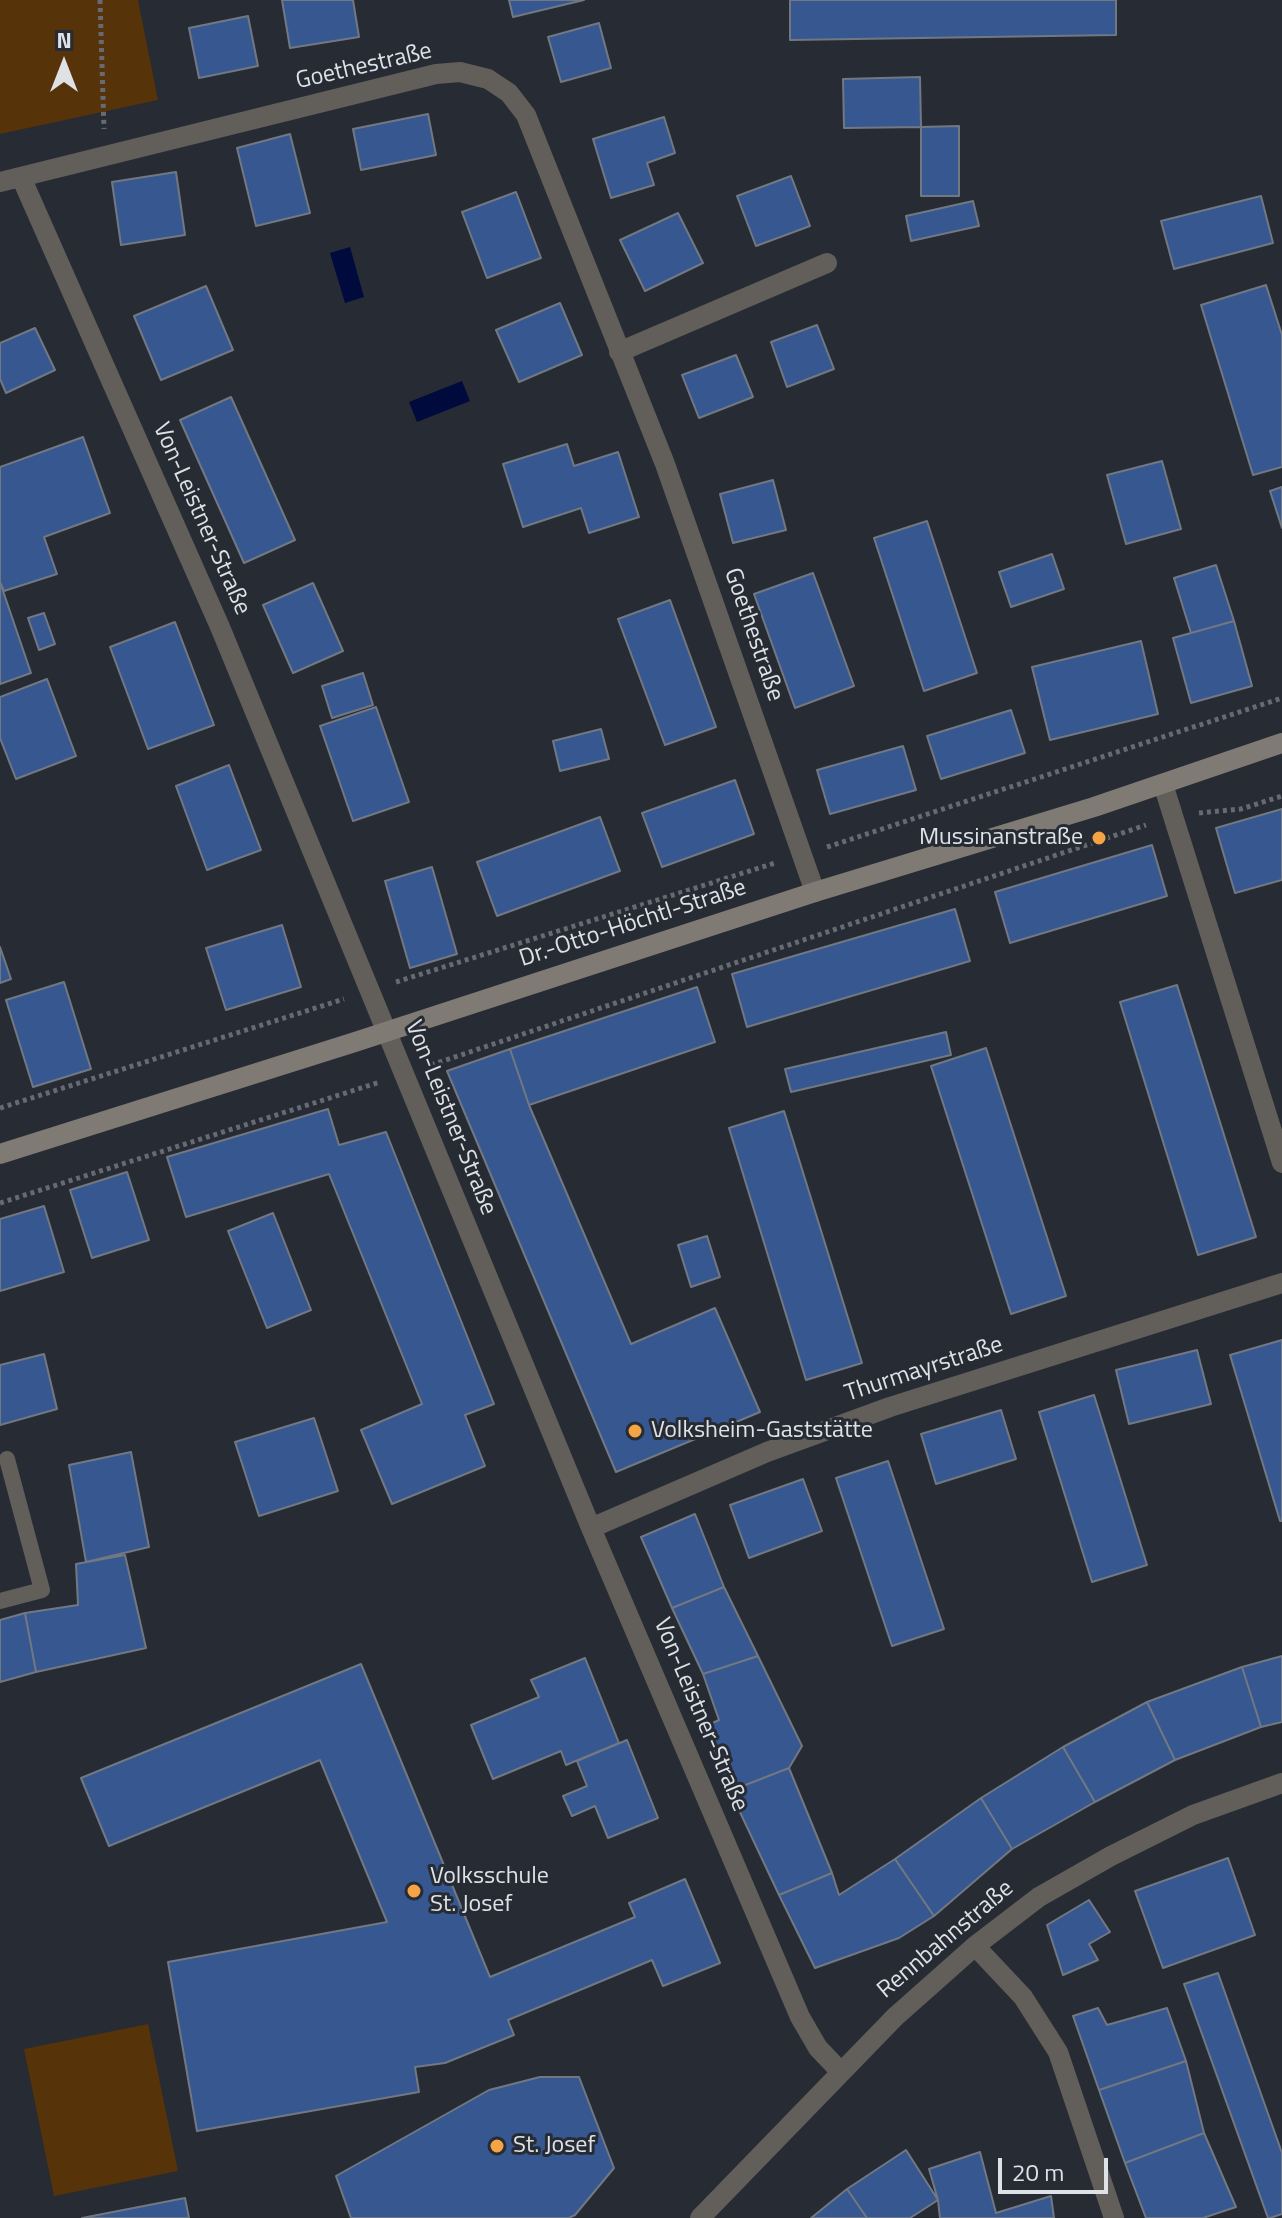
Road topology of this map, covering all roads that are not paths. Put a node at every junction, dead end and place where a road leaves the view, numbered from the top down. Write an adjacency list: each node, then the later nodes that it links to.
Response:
1 (21, 177): 2 (street, Goethestraße); 4 (street, Goethestraße); 8 (street, Von-Leistner-Straße)
2 (0, 182)
3 (827, 263): 4 (street)
4 (619, 352): 7 (street, Goethestraße)
5 (1282, 743): 6 (street, Dr.-Otto-Höchtl-Straße)
6 (1163, 784): 7 (street, Dr.-Otto-Höchtl-Straße); 10 (street)
7 (815, 892): 8 (street, Dr.-Otto-Höchtl-Straße)
8 (387, 1032): 9 (street, Dr.-Otto-Höchtl-Straße); 13 (street, Von-Leistner-Straße)
9 (0, 1154)
10 (1282, 1163)
11 (1282, 1283): 13 (street, Thurmayrstraße)
12 (7, 1459): 14 (lane)
13 (591, 1528): 17 (street, Von-Leistner-Straße)
14 (0, 1601)
15 (1282, 1783): 16 (street, Rennbahnstraße)
16 (975, 1946): 17 (street, Rennbahnstraße); 19 (street)
17 (840, 2071): 18 (street, Rennbahnstraße)
18 (700, 2218)
19 (1114, 2218)

